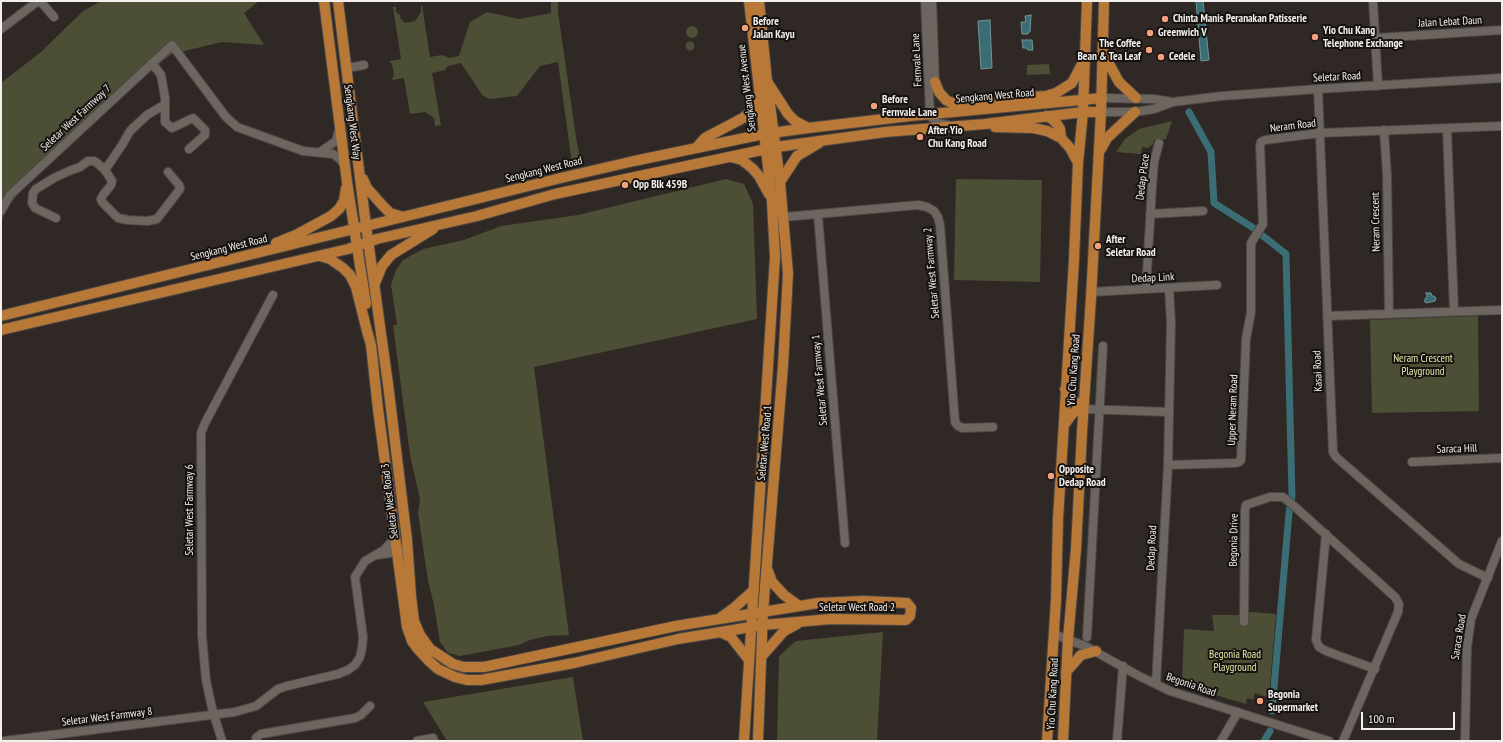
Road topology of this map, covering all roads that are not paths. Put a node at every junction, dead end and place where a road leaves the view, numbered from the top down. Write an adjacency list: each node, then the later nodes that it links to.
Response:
1 (39, 1): 11 (street); 12 (street)
2 (324, 1): 41 (main road, Sengkang West Way)
3 (338, 1): 20 (main road, Sengkang West Way)
4 (749, 1): 27 (main road, Sengkang West Avenue)
5 (759, 1): 22 (main road, Sengkang West Avenue)
6 (925, 1): 15 (street, Fernvale Lane)
7 (932, 1): 15 (street, Fernvale Lane)
8 (1087, 1): 17 (main road, Yio Chu Kang Road)
9 (1104, 1): 16 (main road, Yio Chu Kang Road)
10 (1373, 1): 14 (street)
11 (54, 17)
12 (1, 29)
13 (1502, 30): 14 (street, Jalan Lebat Daun)
14 (1376, 38): 24 (street)
15 (931, 47): 23 (street, Fernvale Lane); 38 (street, Fernvale Lane)
16 (1102, 51): 28 (main road, Yio Chu Kang Road); 29 (main road)
17 (1084, 59): 26 (main road); 30 (main road, Yio Chu Kang Road)
18 (152, 63): 32 (street); 55 (street, Seletar West Farmway 7); 66 (street, Seletar West Farmway 7)
19 (364, 65): 20 (street)
20 (347, 68): 61 (main road, Sengkang West Way)
21 (1502, 78): 24 (street, Seletar Road)
22 (767, 81): 44 (main road); 47 (main road, Sengkang West Avenue)
23 (935, 82): 26 (main road); 34 (main road)
24 (1378, 86): 25 (street, Seletar Road)
25 (1318, 89): 31 (street, Seletar Road); 48 (street, Kasai Road)
26 (1046, 96): 33 (main road)
27 (760, 98): 47 (main road, Sengkang West Avenue); 52 (main road)
28 (1102, 98): 29 (street, Seletar Road); 30 (main road, Sengkang West Road); 36 (main road, Yio Chu Kang Road)
29 (1136, 98): 31 (street, Seletar Road)
30 (1083, 99): 33 (main road, Sengkang West Road); 35 (main road, Yio Chu Kang Road)
31 (1173, 102): 37 (street, Seletar Road)
32 (164, 104): 54 (street); 60 (street)
33 (1032, 105): 34 (main road, Sengkang West Road)
34 (950, 112): 38 (main road, Sengkang West Road)
35 (1083, 112): 36 (main road); 39 (main road); 58 (main road, Yio Chu Kang Road)
36 (1101, 112): 37 (street, Seletar Road); 56 (main road, Yio Chu Kang Road)
37 (1135, 112): 56 (main road)
38 (930, 114): 42 (street); 44 (main road, Sengkang West Road)
39 (1046, 116): 40 (main road); 49 (main road)
40 (985, 124): 42 (main road); 49 (main road)
41 (340, 126): 55 (street); 59 (main road, Sengkang West Way)
42 (952, 126): 50 (main road)
43 (1502, 126): 45 (street, Neram Road)
44 (808, 128): 47 (main road, Sengkang West Road)
45 (1447, 129): 46 (street, Neram Road); 87 (street)
46 (1384, 130): 48 (street, Neram Road); 89 (street, Neram Crescent)
47 (769, 133): 52 (main road, Sengkang West Road); 53 (main road, Sengkang West Avenue)
48 (1320, 133): 88 (street, Neram Road); 91 (street, Kasai Road)
49 (1062, 138): 58 (main road)
50 (823, 141): 53 (main road); 64 (main road)
51 (1159, 143): 68 (street, Dedap Place)
52 (696, 148): 70 (main road, Sengkang West Road)
53 (771, 148): 57 (main road); 64 (main road, Seletar West Road 1); 65 (main road, Seletar West Road 1)
54 (189, 149)
55 (320, 152): 59 (street)
56 (1099, 153): 84 (main road, Yio Chu Kang Road)
57 (730, 156): 65 (main road); 73 (main road)
58 (1078, 163): 95 (main road, Yio Chu Kang Road)
59 (345, 167): 63 (main road, Sengkang West Way)
60 (105, 170): 62 (street); 72 (street)
61 (359, 171): 70 (main road); 74 (main road, Sengkang West Way)
62 (168, 172)
63 (347, 182): 75 (main road, Sengkang West Way); 78 (main road)
64 (780, 182): 71 (main road, Seletar West Road 1)
65 (771, 198): 113 (main road, Seletar West Road 1)
66 (1, 211)
67 (1203, 211): 68 (street, Dedap Place)
68 (1150, 214): 83 (street, Dedap Place)
69 (818, 215): 71 (street, Seletar West Farmway 2); 100 (street, Seletar West Farmway 2); 108 (street, Seletar West Farmway 1)
70 (403, 217): 74 (main road, Sengkang West Road)
71 (788, 217): 111 (main road, Seletar West Road 1)
72 (56, 218)
73 (440, 225): 76 (main road); 80 (main road)
74 (366, 227): 75 (main road, Sengkang West Road); 76 (main road, Sengkang West Way)
75 (355, 230): 77 (main road, Sengkang West Way); 78 (main road, Sengkang West Road)
76 (368, 242): 77 (main road); 80 (main road, Seletar West Road 3)
77 (358, 246): 79 (main road); 93 (main road, Seletar West Road 3)
78 (249, 255): 90 (main road, Sengkang West Road)
79 (320, 256): 92 (main road); 93 (main road, Seletar West Road 3)
80 (375, 283): 106 (main road, Seletar West Road 3)
81 (1216, 285): 82 (street, Dedap Link)
82 (1169, 288): 83 (street, Dedap Link); 98 (street, Dedap Road)
83 (1146, 289): 84 (street, Dedap Link)
84 (1091, 292): 96 (main road, Yio Chu Kang Road)
85 (273, 296): 137 (street, Seletar West Farmway 6)
86 (1502, 310): 87 (street)
87 (1454, 311): 89 (street)
88 (1251, 312): 103 (street, Upper Neram Road)
89 (1389, 314): 91 (street)
90 (1, 316)
91 (1327, 316): 112 (street, Kasai Road)
92 (1, 330)
93 (372, 345): 105 (main road, Seletar West Road 3)
94 (1103, 346): 97 (street)
95 (1065, 389): 96 (main road); 99 (main road, Yio Chu Kang Road)
96 (1083, 408): 97 (street); 99 (main road); 125 (main road, Yio Chu Kang Road)
97 (1100, 408): 98 (street); 124 (street)
98 (1168, 412): 103 (street, Dedap Road)
99 (1064, 426): 123 (main road, Yio Chu Kang Road)
100 (993, 427)
101 (1502, 458): 102 (street, Saraca Hill)
102 (1412, 462)
103 (1168, 465): 134 (street, Dedap Road)
104 (1326, 534): 119 (street, Begonia Drive); 131 (street, Begonia Drive); 131 (street)
105 (395, 538): 109 (main road, Seletar West Road 3); 110 (street, Seletar West Farmway 8)
106 (407, 540): 109 (street); 128 (main road, Seletar West Road 3)
107 (1502, 541): 112 (street, Saraca Road)
108 (845, 543)
109 (397, 552): 110 (street); 132 (main road, Seletar West Road 3)
110 (374, 556): 137 (street, Seletar West Farmway 8)
111 (767, 567): 114 (main road); 115 (main road, Seletar West Road 1)
112 (1488, 578): 151 (street, Saraca Road)
113 (754, 590): 116 (main road, Seletar West Road 1); 117 (main road)
114 (799, 606): 115 (main road, Seletar West Road 2); 118 (main road, Seletar West Road 2)
115 (763, 612): 116 (main road, Seletar West Road 2); 120 (main road, Seletar West Road 1)
116 (752, 614): 117 (main road, Seletar West Road 2); 121 (main road, Seletar West Road 1)
117 (718, 619): 128 (main road, Seletar West Road 2)
118 (802, 621): 120 (main road, Seletar West Road 2); 127 (main road)
119 (1244, 622)
120 (763, 625): 121 (main road, Seletar West Road 2); 127 (main road, Seletar West Road 1)
121 (752, 627): 122 (main road, Seletar West Road 2); 129 (main road, Seletar West Road 1)
122 (720, 632): 129 (main road); 132 (main road, Seletar West Road 2)
123 (1054, 634): 125 (street, Begonia Road); 145 (main road, Yio Chu Kang Road)
124 (1087, 637)
125 (1068, 639): 126 (street, Begonia Road); 133 (main road, Yio Chu Kang Road)
126 (1096, 651): 130 (street, Begonia Road); 133 (main road)
127 (762, 656): 144 (main road, Seletar West Road 1)
128 (530, 657)
129 (749, 660): 143 (main road, Seletar West Road 1)
130 (1122, 666): 134 (street, Begonia Road); 147 (street)
131 (1375, 669): 150 (street, Begonia Drive)
132 (531, 670)
133 (1066, 672): 146 (main road, Yio Chu Kang Road)
134 (1156, 684): 136 (street, Begonia Road)
135 (370, 706): 141 (street)
136 (1238, 712): 148 (street); 149 (street, Begonia Road)
137 (213, 714): 139 (street, Seletar West Farmway 8); 140 (street, Seletar West Farmway 6)
138 (433, 739): 142 (street)
139 (4, 741)
140 (222, 741)
141 (256, 741)
142 (417, 741)
143 (744, 741)
144 (758, 741)
145 (1047, 741)
146 (1063, 741)
147 (1117, 741)
148 (1221, 741)
149 (1329, 741)
150 (1343, 741)
151 (1465, 741)

